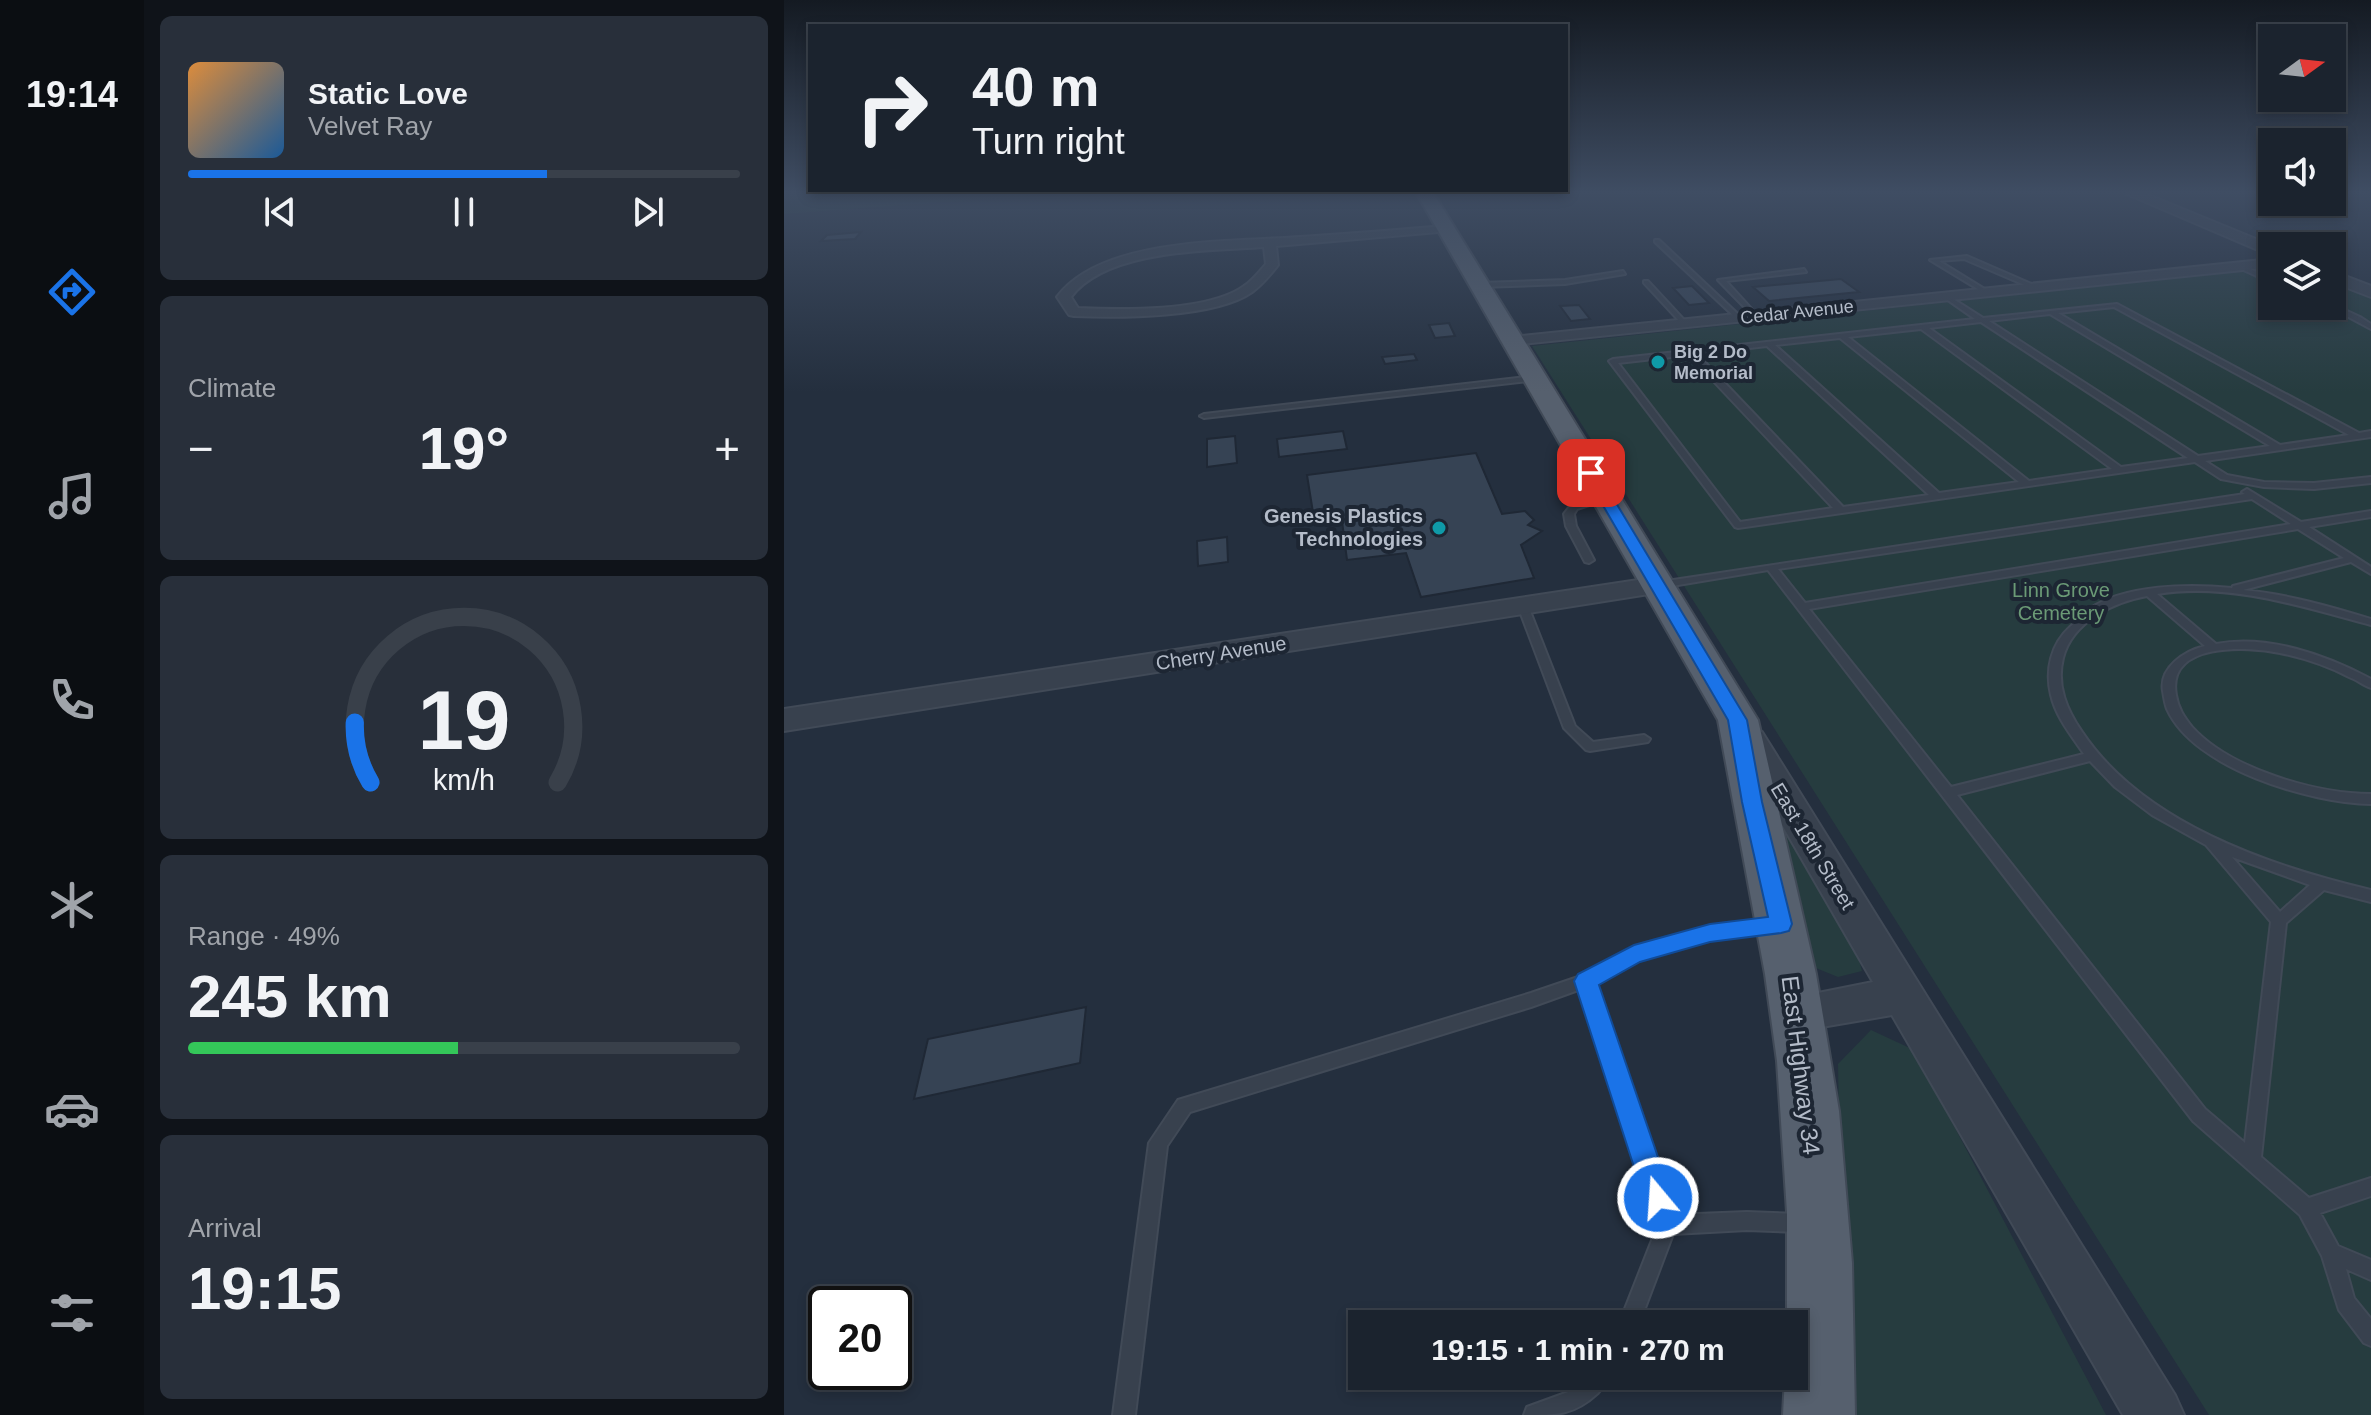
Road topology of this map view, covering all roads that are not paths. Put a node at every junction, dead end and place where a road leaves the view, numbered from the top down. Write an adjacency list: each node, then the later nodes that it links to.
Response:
1 (1134, 260): 2 (street)
2 (1272, 260)
3 (1465, 260): 14 (main road, East 18th Street)
4 (1677, 260): 22 (lane)
5 (1933, 260): 17 (lane)
6 (1972, 260): 15 (lane)
7 (2258, 264): 8 (street, Cedar Avenue)
8 (2239, 266): 11 (lane); 15 (street, Cedar Avenue)
9 (1804, 271): 21 (lane)
10 (1623, 273): 14 (lane)
11 (2258, 275)
12 (1646, 282): 24 (lane)
13 (2346, 282): 16 (street)
14 (1480, 285): 28 (main road, East 18th Street)
15 (2036, 288): 17 (street, Cedar Avenue)
16 (2371, 292)
17 (1988, 293): 18 (street, Cedar Avenue)
18 (1947, 297): 21 (street, Cedar Avenue); 23 (lane)
19 (2051, 312): 23 (lane); 34 (lane); 35 (lane)
20 (2346, 313): 26 (lane)
21 (1756, 317): 22 (street, Cedar Avenue)
22 (1739, 318): 24 (street, Cedar Avenue)
23 (1981, 319): 25 (lane); 36 (lane)
24 (1684, 323): 28 (street, Cedar Avenue)
25 (1922, 326): 27 (lane); 37 (lane)
26 (2371, 327)
27 (1841, 335): 29 (lane); 40 (lane)
28 (1512, 341): 31 (main road, East 18th Street)
29 (1768, 343): 30 (lane); 41 (lane)
30 (1691, 352): 44 (lane); 44 (lane)
31 (1534, 378): 32 (lane); 43 (main road, East 18th Street)
32 (1204, 416)
33 (2371, 434): 34 (lane)
34 (2358, 436): 35 (lane)
35 (2278, 447): 36 (lane)
36 (2195, 458): 37 (lane); 38 (lane)
37 (2118, 469): 40 (lane)
38 (2224, 477): 39 (lane); 42 (lane)
39 (2371, 480)
40 (2026, 483): 41 (lane)
41 (1936, 496): 44 (lane)
42 (2253, 496): 46 (lane); 49 (lane)
43 (1605, 497): 48 (lane); 51 (main road, East 18th Street)
44 (1840, 510)
45 (2371, 514): 46 (lane)
46 (2300, 526): 47 (lane); 55 (lane)
47 (2352, 559): 50 (lane); 52 (lane)
48 (1589, 560)
49 (1771, 567): 51 (lane); 55 (lane)
50 (2371, 571)
51 (1658, 585): 54 (street, Cherry Avenue); 60 (main road, East 18th Street)
52 (2230, 590): 53 (lane); 56 (lane)
53 (2148, 592): 57 (lane); 62 (lane)
54 (1523, 606): 59 (street, Cherry Avenue); 61 (lane)
55 (1802, 607): 63 (lane)
56 (2371, 622)
57 (2214, 648): 58 (lane); 64 (lane)
58 (2371, 684)
59 (784, 720)
60 (1738, 720): 69 (main road, East Highway 34); 71 (street, East 18th Street)
61 (1644, 739)
62 (2093, 756): 63 (lane); 65 (lane)
63 (1947, 793): 73 (lane)
64 (2371, 799)
65 (2211, 843): 66 (lane); 68 (lane)
66 (2320, 885): 67 (lane); 68 (lane)
67 (2371, 896)
68 (2279, 921): 73 (lane)
69 (1781, 924): 70 (lane); 72 (main road, East Highway 34)
70 (1586, 981): 77 (lane); 83 (lane)
71 (1903, 995): 72 (street); 86 (street, East 18th Street)
72 (1798, 1013): 76 (main road, East Highway 34)
73 (2252, 1160): 75 (lane)
74 (2371, 1187): 75 (lane)
75 (2307, 1208): 78 (lane)
76 (1817, 1224): 77 (lane); 85 (main road, East Highway 34)
77 (1667, 1225): 80 (lane)
78 (2331, 1253): 79 (lane); 81 (lane)
79 (2371, 1270)
80 (1634, 1310)
81 (2371, 1336)
82 (1586, 1390): 84 (lane)
83 (1124, 1415)
84 (1535, 1415)
85 (1819, 1415)
86 (2155, 1415)

